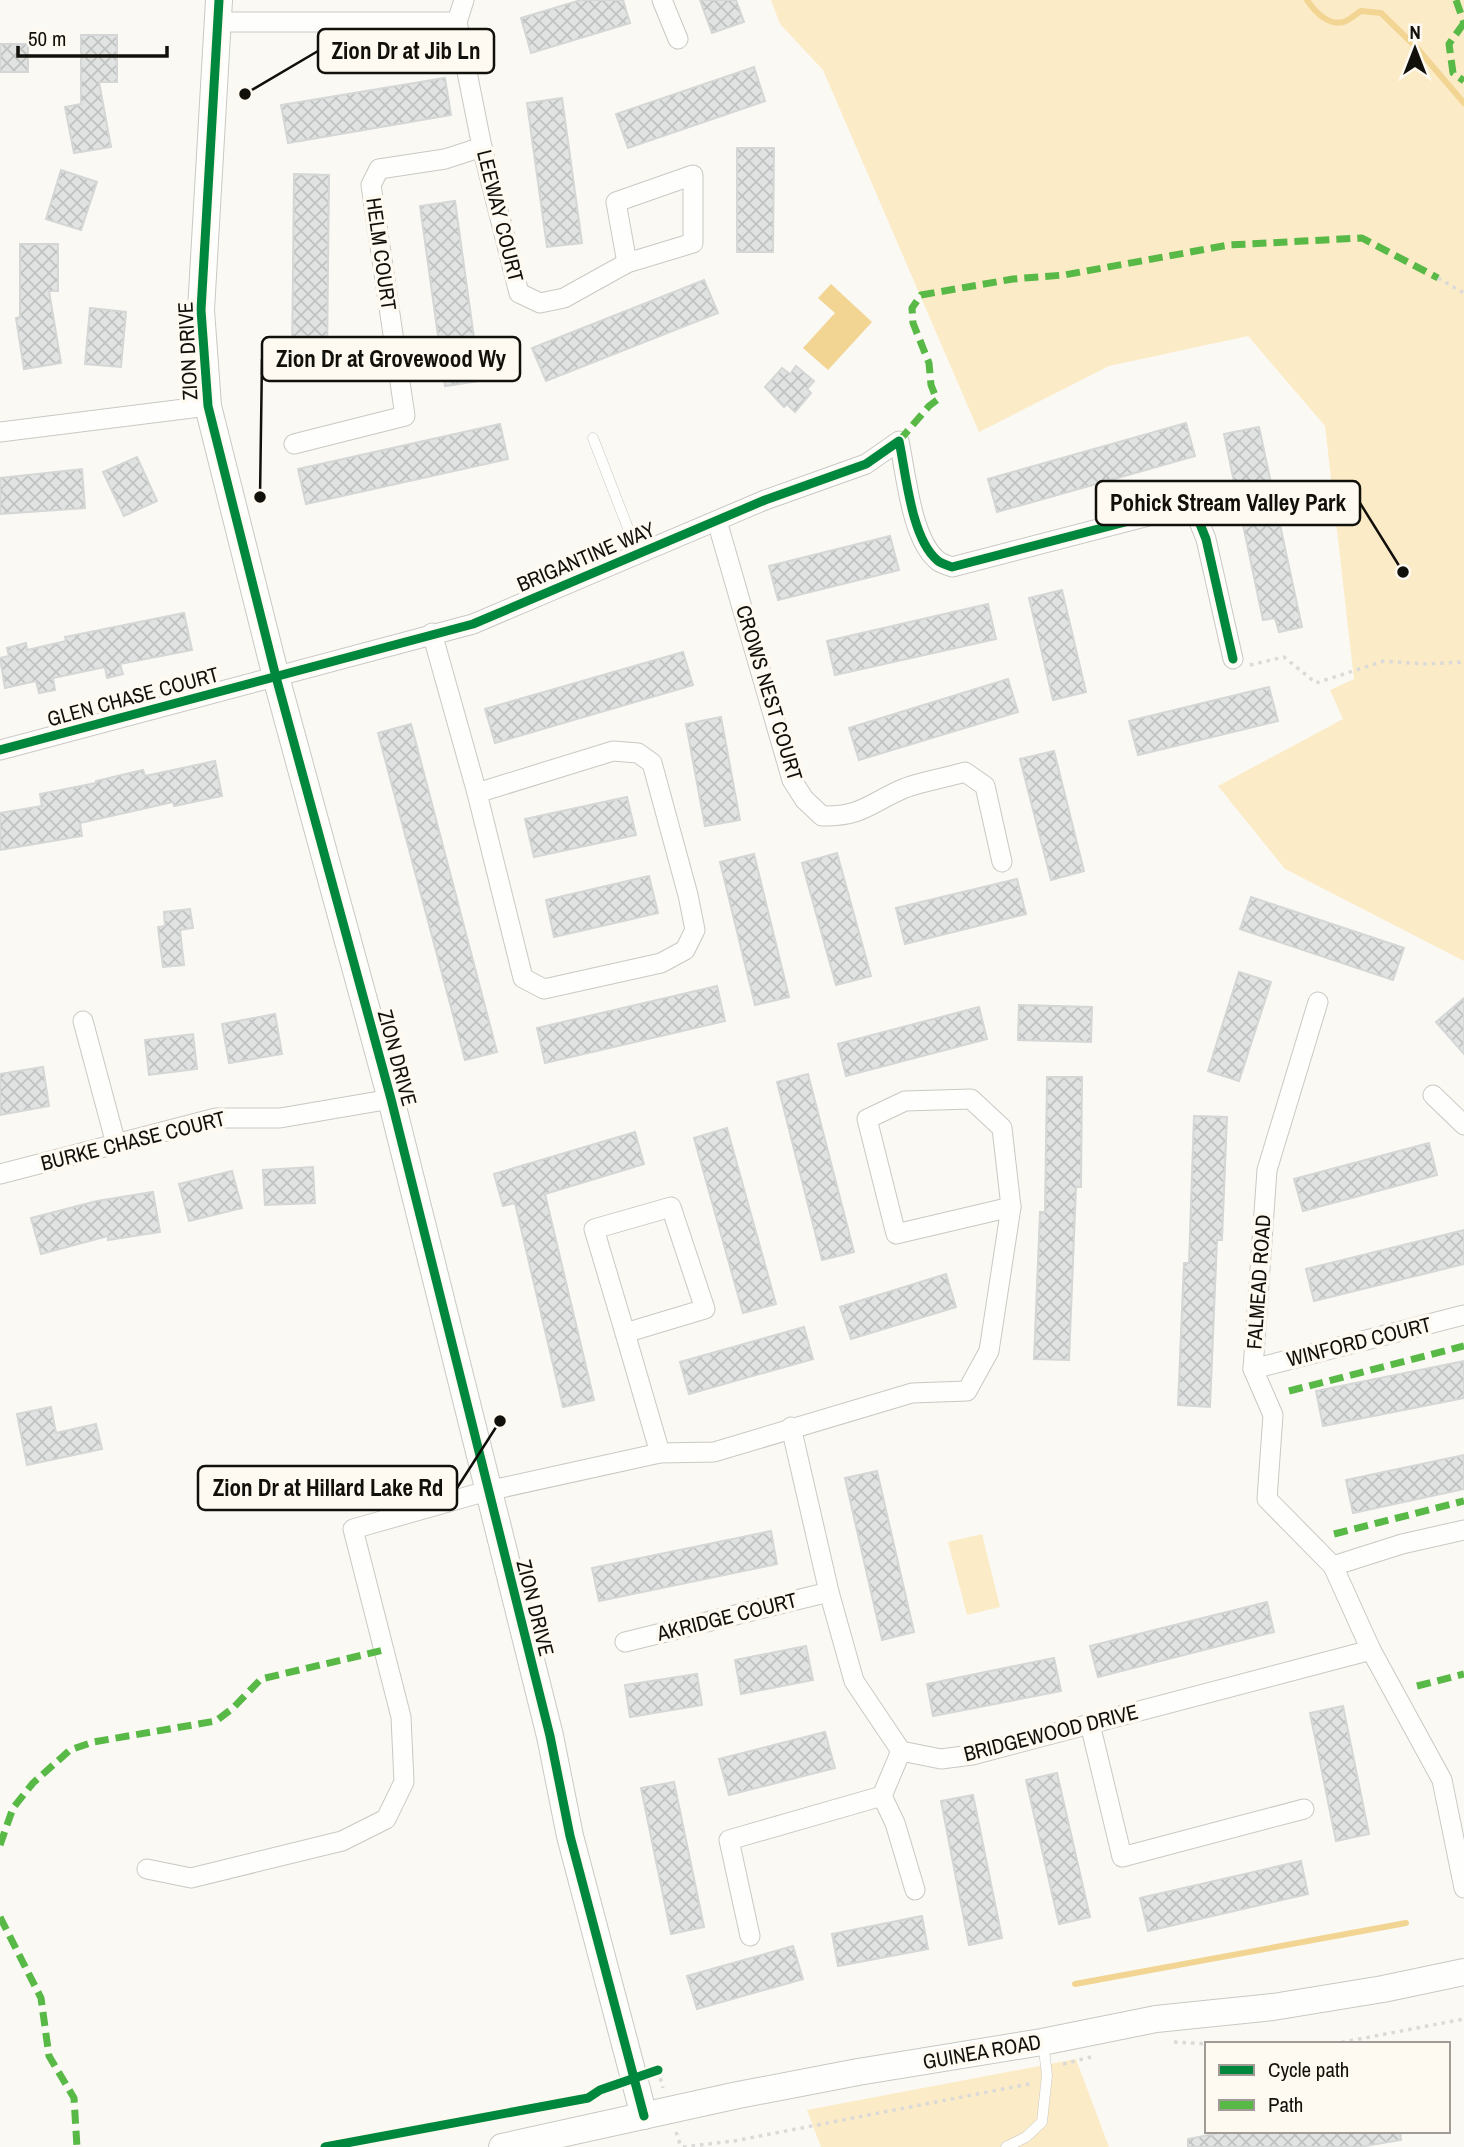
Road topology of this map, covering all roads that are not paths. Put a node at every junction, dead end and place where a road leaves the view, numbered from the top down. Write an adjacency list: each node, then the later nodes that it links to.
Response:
1 (464, 0): 4 (street)
2 (662, 0): 5 (street)
3 (219, 11): 4 (street); 8 (street, ZION DRIVE)
4 (457, 22): 6 (street, LEEWAY COURT)
5 (678, 39)
6 (482, 147): 7 (street, LEEWAY COURT); 11 (street, HELM COURT)
7 (627, 263): 7 (street, LEEWAY COURT)
8 (208, 406): 9 (street); 16 (street, ZION DRIVE)
9 (0, 432)
10 (593, 438): 13 (lane)
11 (294, 444)
12 (718, 521): 13 (street, BRIGANTINE WAY); 15 (street, BRIGANTINE WAY); 19 (street, CROWS NEST COURT)
13 (638, 554): 14 (street, BRIGANTINE WAY)
14 (432, 634): 16 (street, BRIGANTINE WAY); 18 (street)
15 (1233, 659)
16 (276, 677): 17 (street, GLEN CHASE COURT); 23 (street, ZION DRIVE)
17 (0, 750)
18 (477, 793): 18 (street)
19 (1002, 862)
20 (1318, 1002): 30 (street, FALMEAD ROAD)
21 (83, 1021): 25 (street)
22 (1433, 1094): 24 (street)
23 (391, 1099): 25 (street, BURKE CHASE COURT); 33 (street, ZION DRIVE)
24 (1464, 1125)
25 (116, 1144): 26 (street, BURKE CHASE COURT)
26 (0, 1174)
27 (1011, 1207): 27 (street); 31 (street)
28 (1464, 1315): 30 (street, WINFORD COURT)
29 (625, 1333): 29 (street); 32 (street)
30 (1253, 1369): 35 (street, FALMEAD ROAD)
31 (791, 1427): 32 (street); 36 (street)
32 (660, 1453): 33 (street)
33 (487, 1491): 44 (street); 50 (street, ZION DRIVE)
34 (1464, 1530): 35 (street)
35 (1333, 1566): 38 (street, FALMEAD ROAD)
36 (829, 1592): 37 (street, AKRIDGE COURT); 40 (street)
37 (625, 1642)
38 (1371, 1650): 39 (street, BRIDGEWOOD DRIVE); 43 (street, FALMEAD ROAD)
39 (1090, 1724): 40 (street, BRIDGEWOOD DRIVE); 42 (street)
40 (901, 1751): 41 (street)
41 (882, 1796): 46 (street); 47 (street)
42 (1304, 1809)
43 (1460, 1843): 45 (street, FALMEAD ROAD)
44 (147, 1869)
45 (1464, 1888)
46 (915, 1890)
47 (750, 1936)
48 (1464, 1972): 49 (street, GUINEA ROAD)
49 (1042, 2042): 50 (street, GUINEA ROAD); 52 (lane)
50 (657, 2113): 51 (street, GUINEA ROAD)
51 (502, 2147)
52 (1006, 2147)

